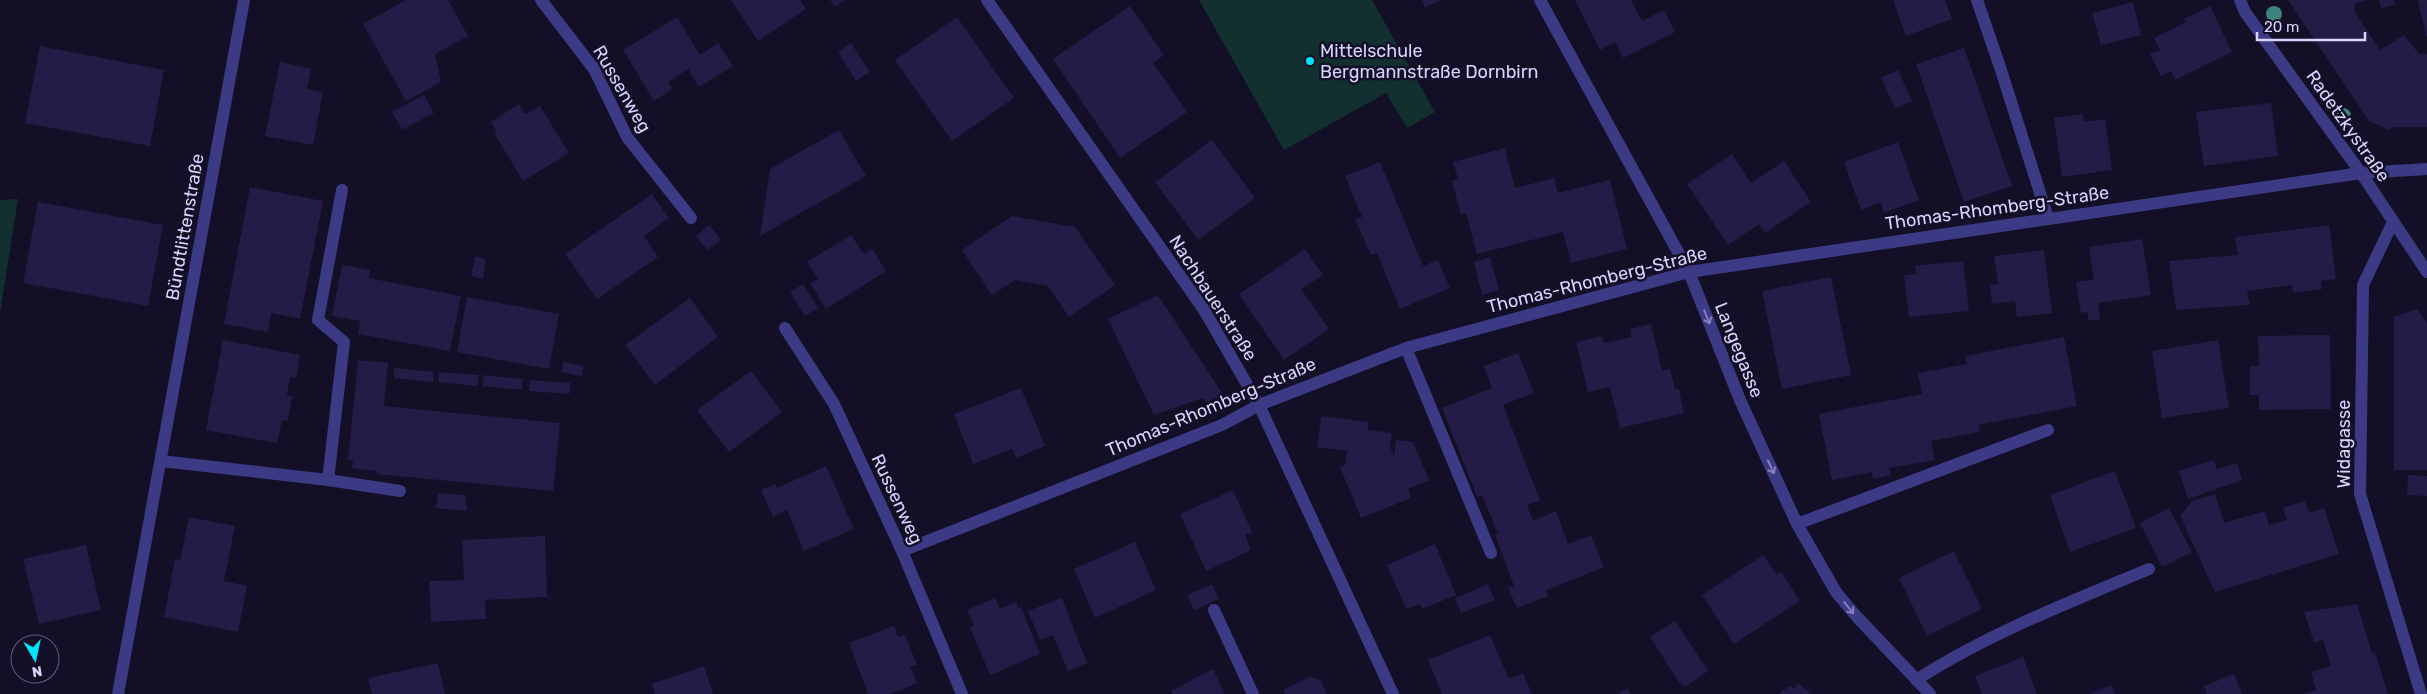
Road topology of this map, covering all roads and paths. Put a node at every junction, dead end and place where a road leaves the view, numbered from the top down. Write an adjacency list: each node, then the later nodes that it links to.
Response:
1 (244, 0): 19 (street, Bündtlittenstraße)
2 (541, 0): 10 (street, Russenweg)
3 (987, 0): 17 (street, Nachbauerstraße)
4 (1540, 0): 13 (street, Langegasse)
5 (1977, 0): 11 (street)
6 (2240, 0): 8 (street, Radetzkystraße)
7 (2427, 168): 8 (street, Thomas-Rhomberg-Straße)
8 (2361, 173): 11 (street, Thomas-Rhomberg-Straße); 12 (street, Radetzkystraße)
9 (342, 190): 20 (street)
10 (691, 218)
11 (2048, 218): 13 (street, Thomas-Rhomberg-Straße)
12 (2393, 222): 14 (street, Radetzkystraße); 33 (street, Widagasse)
13 (1689, 272): 16 (street, Thomas-Rhomberg-Straße); 22 (street, Langegasse, one-way to 22)
14 (2427, 272)
15 (785, 328): 23 (street, Russenweg)
16 (1406, 348): 17 (street, Thomas-Rhomberg-Straße); 24 (street)
17 (1259, 405): 23 (street, Thomas-Rhomberg-Straße); 31 (street, Nachbauerstraße)
18 (2048, 430): 22 (street)
19 (161, 461): 20 (street); 28 (street, Bündtlittenstraße)
20 (328, 480): 21 (street)
21 (400, 491)
22 (1797, 524): 27 (street, Langegasse, one-way to 27)
23 (902, 551): 29 (street, Russenweg)
24 (1491, 553)
25 (2149, 569): 27 (street)
26 (1214, 610): 30 (street)
27 (1916, 680): 32 (street, Langegasse)
28 (118, 694)
29 (962, 694)
30 (1253, 694)
31 (1393, 694)
32 (1930, 694)
33 (2421, 694)

